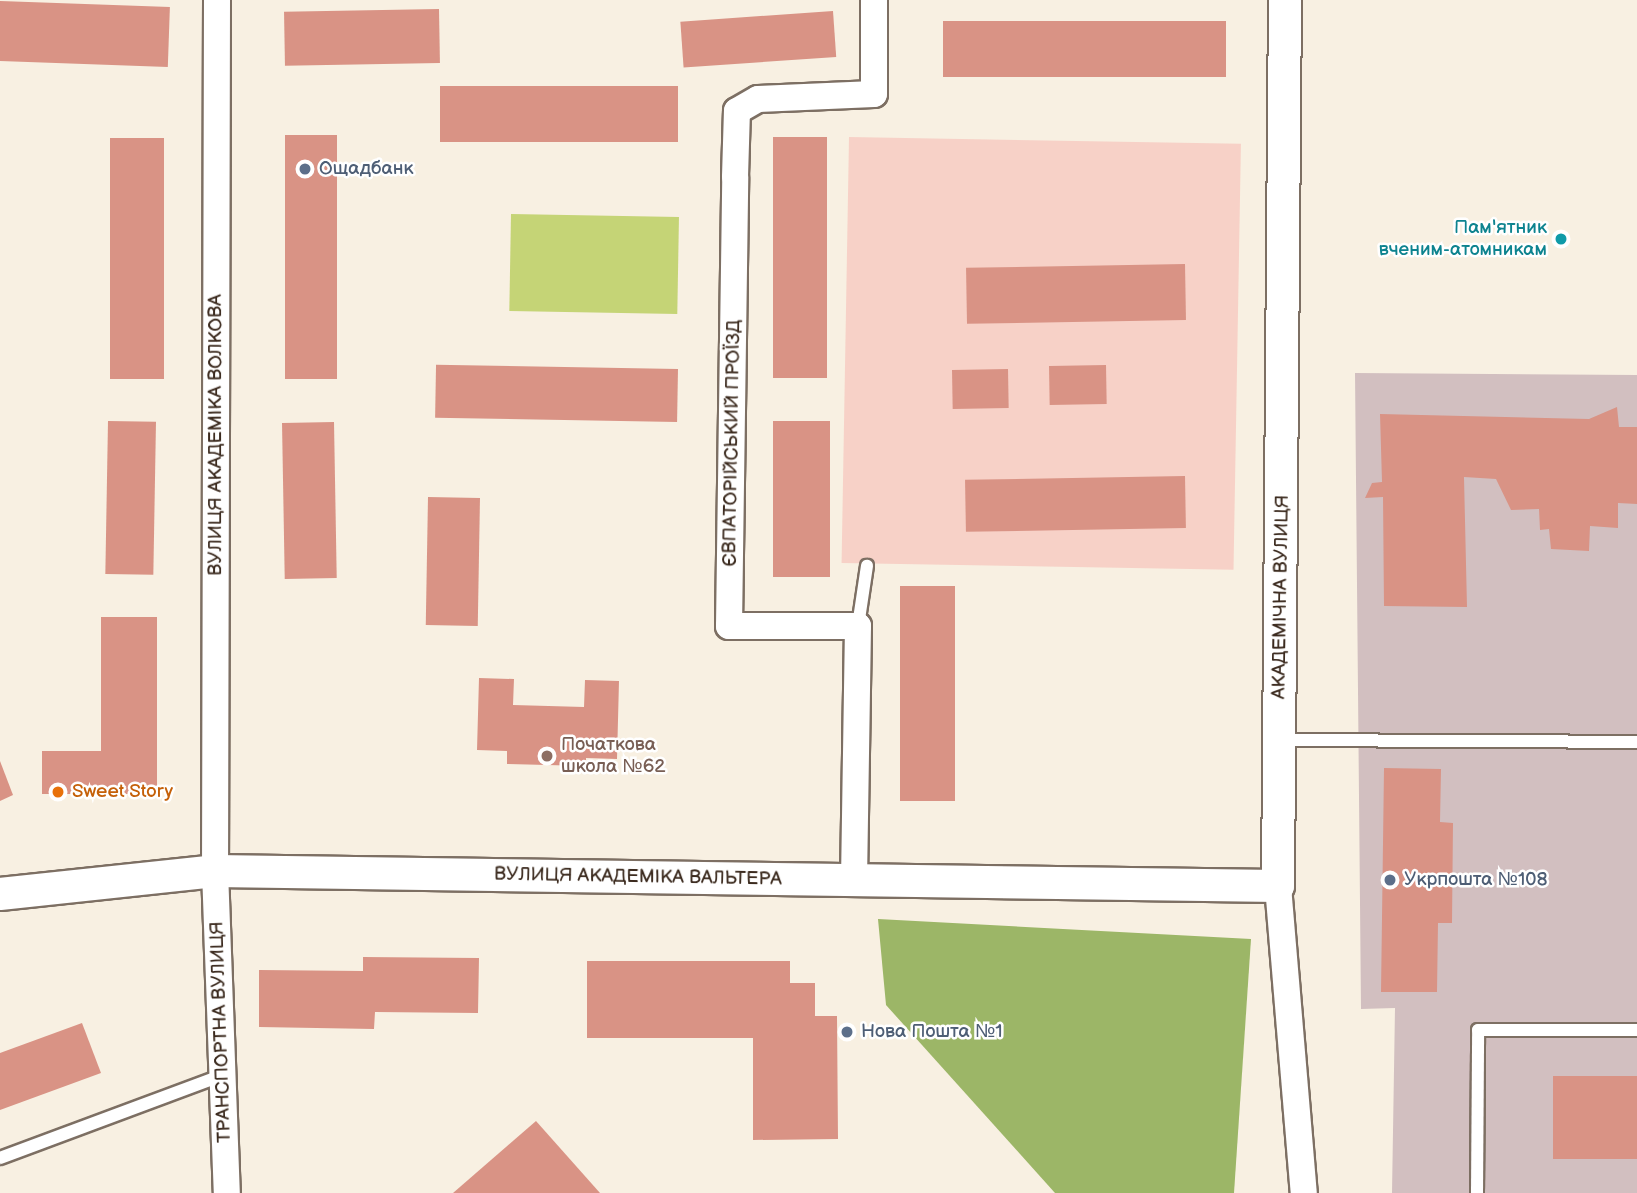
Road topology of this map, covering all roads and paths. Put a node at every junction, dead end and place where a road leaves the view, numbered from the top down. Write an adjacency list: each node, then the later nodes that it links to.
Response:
1 (217, 0): 8 (street, ВУЛИЦЯ АКАДЕМІКА ВОЛКОВА)
2 (874, 0): 5 (street, ЄВПАТОРІЙСЬКИЙ ПРОЇЗД)
3 (1285, 0): 6 (street, АКАДЕМІЧНА ВУЛИЦЯ)
4 (867, 566): 5 (lane)
5 (858, 626): 9 (street)
6 (1279, 740): 7 (lane); 10 (street, АКАДЕМІЧНА ВУЛИЦЯ)
7 (1637, 742)
8 (215, 871): 9 (street, ВУЛИЦЯ АКАДЕМІКА ВАЛЬТЕРА); 11 (street, ВУЛИЦЯ АКАДЕМІКА ВАЛЬТЕРА); 13 (street, ТРАНСПОРТНА ВУЛИЦЯ)
9 (854, 881): 10 (street, ВУЛИЦЯ АКАДЕМІКА ВАЛЬТЕРА)
10 (1279, 886): 16 (street, АКАДЕМІЧНА ВУЛИЦЯ)
11 (0, 894)
12 (1637, 1030): 17 (lane)
13 (223, 1075): 14 (lane); 15 (street, ТРАНСПОРТНА ВУЛИЦЯ)
14 (0, 1158)
15 (227, 1193)
16 (1304, 1193)
17 (1477, 1193)

